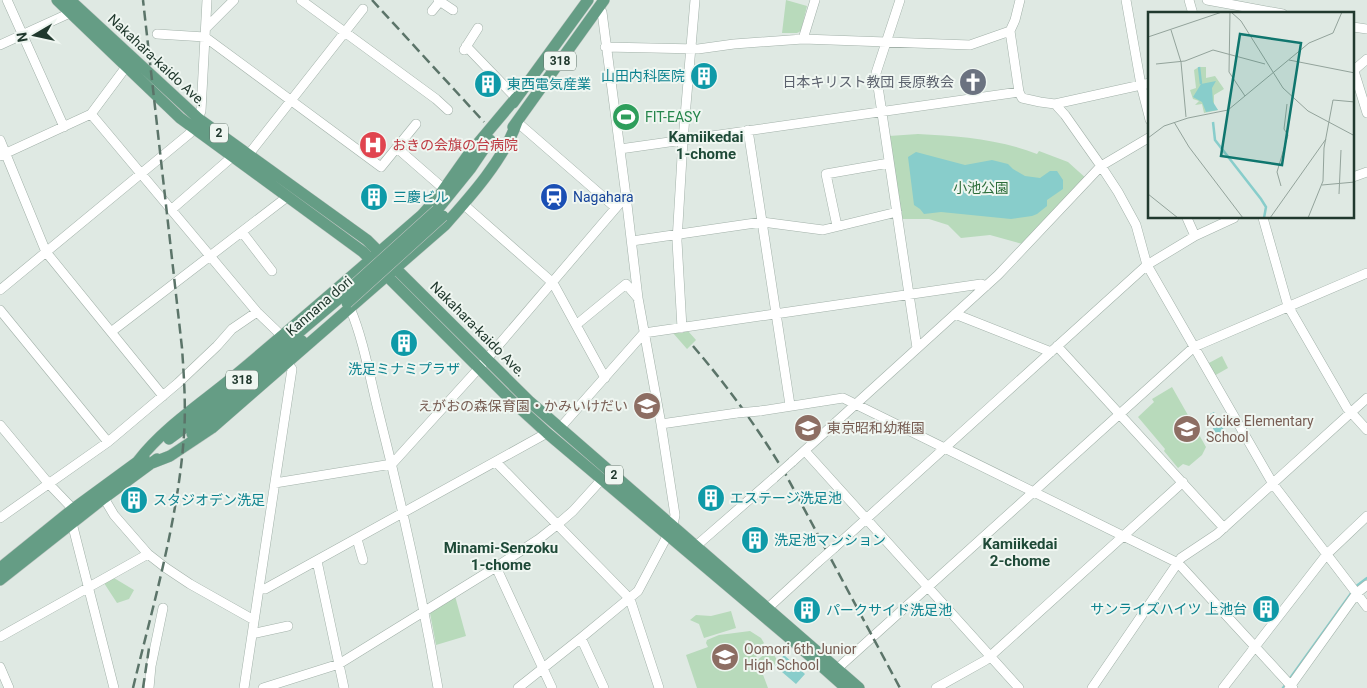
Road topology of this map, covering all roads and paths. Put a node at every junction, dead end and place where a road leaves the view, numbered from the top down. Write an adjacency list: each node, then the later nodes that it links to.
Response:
1 (7, 0): 29 (street)
2 (56, 0): 21 (main road, Nakahara-kaido Ave. / 2)
3 (70, 0): 50 (main road, Nakahara-kaido Ave. / 2)
4 (207, 0): 26 (street)
5 (234, 0): 26 (street)
6 (300, 0): 27 (street)
7 (440, 0): 18 (street); 19 (street)
8 (588, 0): 41 (main road, Kannana dori / 318)
9 (695, 0): 34 (street)
10 (815, 0): 30 (street)
11 (900, 0): 31 (street)
12 (1020, 0): 25 (street)
13 (1126, 0): 39 (street)
14 (1207, 0): 16 (street)
15 (601, 4): 33 (street); 49 (main road, Kannana dori / 318)
16 (1254, 7): 20 (street)
17 (363, 9): 27 (street)
18 (453, 10)
19 (432, 11)
20 (1275, 12)
21 (70, 13): 29 (street); 36 (main road, Nakahara-kaido Ave. / 2)
22 (1354, 27): 24 (street)
23 (478, 28): 41 (street)
24 (1367, 29)
25 (1010, 30): 31 (street); 40 (street)
26 (205, 32): 28 (street); 42 (street); 50 (street)
27 (345, 33): 42 (street); 45 (street)
28 (157, 34)
29 (23, 35): 32 (street); 52 (street)
30 (804, 39): 31 (street); 34 (street)
31 (886, 42): 46 (street)
32 (0, 45)
33 (606, 47): 34 (street); 58 (street)
34 (691, 49): 56 (street)
35 (1367, 59): 37 (street)
36 (126, 67): 48 (street); 50 (main road, Nakahara-kaido Ave. / 2)
37 (1354, 70)
38 (1354, 74): 47 (street)
39 (1145, 84): 43 (street); 44 (street)
40 (1019, 92): 43 (street); 46 (street)
41 (516, 98): 67 (main road); 74 (main road, Kannana dori / 318)
42 (291, 102): 57 (street); 59 (street)
43 (1055, 104): 63 (street)
44 (1148, 106)
45 (448, 110)
46 (882, 111): 53 (street); 62 (street)
47 (1367, 113)
48 (91, 114): 52 (street); 65 (street)
49 (517, 122): 70 (main road); 71 (street); 74 (main road, Kannana dori / 318)
50 (196, 123): 59 (main road, Nakahara-kaido Ave. / 2); 61 (main road, Nakahara-kaido Ave. / 2); 65 (street)
51 (416, 124): 57 (street)
52 (64, 127): 60 (street)
53 (748, 130): 56 (street); 78 (street)
54 (1148, 138): 63 (street)
55 (0, 140): 60 (street)
56 (683, 140): 58 (street); 81 (street)
57 (397, 148): 67 (street)
58 (620, 149): 69 (street)
59 (249, 154): 86 (main road, Nakahara-kaido Ave. / 2)
60 (3, 155): 84 (street)
61 (232, 157): 68 (main road, Nakahara-kaido Ave. / 2); 72 (street)
62 (889, 163): 73 (street); 79 (street)
63 (1101, 166): 87 (street); 92 (street)
64 (1367, 172): 66 (street)
65 (141, 174): 72 (street); 84 (street)
66 (1354, 177)
67 (444, 189): 86 (main road)
68 (287, 196): 80 (street); 86 (main road, Nakahara-kaido Ave. / 2)
69 (626, 196): 71 (street); 83 (street)
70 (463, 204): 89 (main road); 91 (street)
71 (616, 208): 91 (street)
72 (171, 210): 85 (street)
73 (897, 212): 79 (street); 94 (street)
74 (440, 213): 96 (main road, Kannana dori / 318, bridge)
75 (1186, 219): 82 (street)
76 (1232, 219): 82 (street)
77 (1263, 219): 97 (street)
78 (762, 222): 79 (street); 81 (street); 100 (street)
79 (837, 226)
80 (242, 232): 85 (street); 88 (street)
81 (677, 234): 83 (street); 103 (street)
82 (1195, 236): 87 (street)
83 (632, 241): 95 (street)
84 (46, 252): 93 (street); 104 (street)
85 (210, 256): 99 (street); 104 (street)
86 (375, 256): 89 (main road, Nakahara-kaido Ave. / 2); 106 (main road)
87 (1147, 265): 107 (street); 109 (street)
88 (272, 271)
89 (392, 272): 96 (main road); 110 (main road, Nakahara-kaido Ave. / 2)
90 (1367, 273): 97 (street)
91 (553, 282): 102 (street); 110 (street)
92 (986, 286): 94 (street); 101 (street)
93 (0, 290)
94 (909, 295): 100 (street); 108 (street)
95 (638, 298): 102 (street); 105 (street)
96 (346, 302): 111 (main road); 127 (main road, Kannana dori / 318); 129 (main road, Kannana dori / 318); 130 (street)
97 (1288, 306): 107 (street); 117 (street)
98 (0, 310): 124 (street)
99 (257, 312): 106 (street); 113 (street)
100 (776, 314): 103 (street); 116 (street)
101 (955, 314): 108 (street); 109 (street)
102 (576, 325): 112 (street)
103 (682, 328): 105 (street)
104 (111, 332): 113 (street)
105 (644, 333): 112 (street); 119 (street)
106 (282, 336): 127 (main road)
107 (1194, 347): 118 (street); 135 (street)
108 (917, 348): 115 (street)
109 (1054, 349): 118 (street); 125 (street)
110 (483, 363): 121 (main road, Nakahara-kaido Ave. / 2); 123 (main road, Nakahara-kaido Ave. / 2); 130 (street)
111 (288, 364): 129 (main road); 133 (street)
112 (605, 378): 121 (street)
113 (163, 396): 124 (street)
114 (1367, 398): 117 (street)
115 (856, 403): 116 (street); 125 (street); 126 (street)
116 (790, 406): 119 (street, bridge)
117 (1350, 413): 122 (street); 135 (street)
118 (1120, 414): 132 (street); 136 (street)
119 (661, 424): 146 (street)
120 (0, 425): 134 (street)
121 (560, 428): 146 (main road, Nakahara-kaido Ave. / 2)
122 (1367, 430)
123 (547, 433): 128 (street); 131 (main road, Nakahara-kaido Ave. / 2)
124 (108, 442): 134 (street)
125 (945, 448): 136 (street); 142 (street)
126 (805, 451): 142 (street); 150 (street, bridge)
127 (138, 461): 138 (main road, Kannana dori / 318)
128 (496, 462): 139 (street); 144 (street)
129 (152, 463): 137 (main road, Kannana dori / 318)
130 (392, 464): 133 (street); 139 (street)
131 (602, 479): 144 (street); 146 (main road, Nakahara-kaido Ave. / 2)
132 (1183, 482): 145 (street); 147 (street)
133 (275, 483): 161 (street)
134 (49, 484): 138 (street); 141 (street)
135 (1273, 484): 145 (street); 152 (street)
136 (1034, 492): 147 (street); 162 (street)
137 (104, 498): 143 (main road, Kannana dori / 318); 151 (street)
138 (73, 509): 157 (main road, Kannana dori / 318)
139 (404, 512): 148 (street); 168 (street)
140 (1367, 516): 152 (street)
141 (0, 518)
142 (866, 519): 162 (street); 167 (street, bridge)
143 (72, 522): 158 (main road, Kannana dori / 318); 160 (street)
144 (558, 524): 156 (street); 164 (street)
145 (1224, 528): 155 (street)
146 (670, 530): 149 (main road, Nakahara-kaido Ave. / 2); 150 (main road, Nakahara-kaido Ave. / 2); 164 (street)
147 (1124, 536): 155 (street); 175 (street)
148 (357, 538): 153 (street); 154 (street)
149 (679, 545): 150 (street); 194 (main road, Nakahara-kaido Ave. / 2)
150 (696, 546): 167 (main road, Nakahara-kaido Ave. / 2)
151 (148, 554): 160 (street); 169 (street)
152 (1327, 554): 163 (street); 174 (street)
153 (363, 560)
154 (317, 561): 161 (street); 176 (street)
155 (1178, 563): 174 (street); 180 (street)
156 (496, 567): 168 (street); 179 (street)
157 (0, 568)
158 (0, 580)
159 (1367, 585): 163 (street)
160 (89, 588): 172 (street); 184 (street)
161 (259, 588): 169 (street)
162 (929, 588): 175 (street); 178 (street)
163 (1356, 591): 165 (street); 182 (street)
164 (630, 599): 173 (street); 193 (street)
165 (1367, 607)
166 (163, 608): 185 (street)
167 (768, 608): 178 (main road, Nakahara-kaido Ave. / 2)
168 (425, 610): 176 (street); 189 (street)
169 (254, 620): 171 (street)
170 (288, 626): 171 (street)
171 (252, 632): 186 (street)
172 (0, 637)
173 (581, 638): 179 (street); 192 (street)
174 (1255, 647): 182 (street); 197 (street)
175 (990, 656): 181 (street); 196 (street)
176 (339, 664): 187 (street); 188 (street)
177 (0, 667): 183 (street)
178 (838, 668): 195 (main road, Nakahara-kaido Ave. / 2)
179 (543, 669): 190 (street); 191 (street)
180 (1096, 686)
181 (1016, 687)
182 (1291, 687)
183 (9, 688)
184 (114, 688)
185 (149, 688)
186 (244, 688)
187 (263, 688)
188 (344, 688)
189 (438, 688)
190 (518, 688)
191 (552, 688)
192 (604, 688)
193 (659, 688)
194 (846, 688)
195 (859, 688)
196 (936, 688)
197 (1223, 688)

